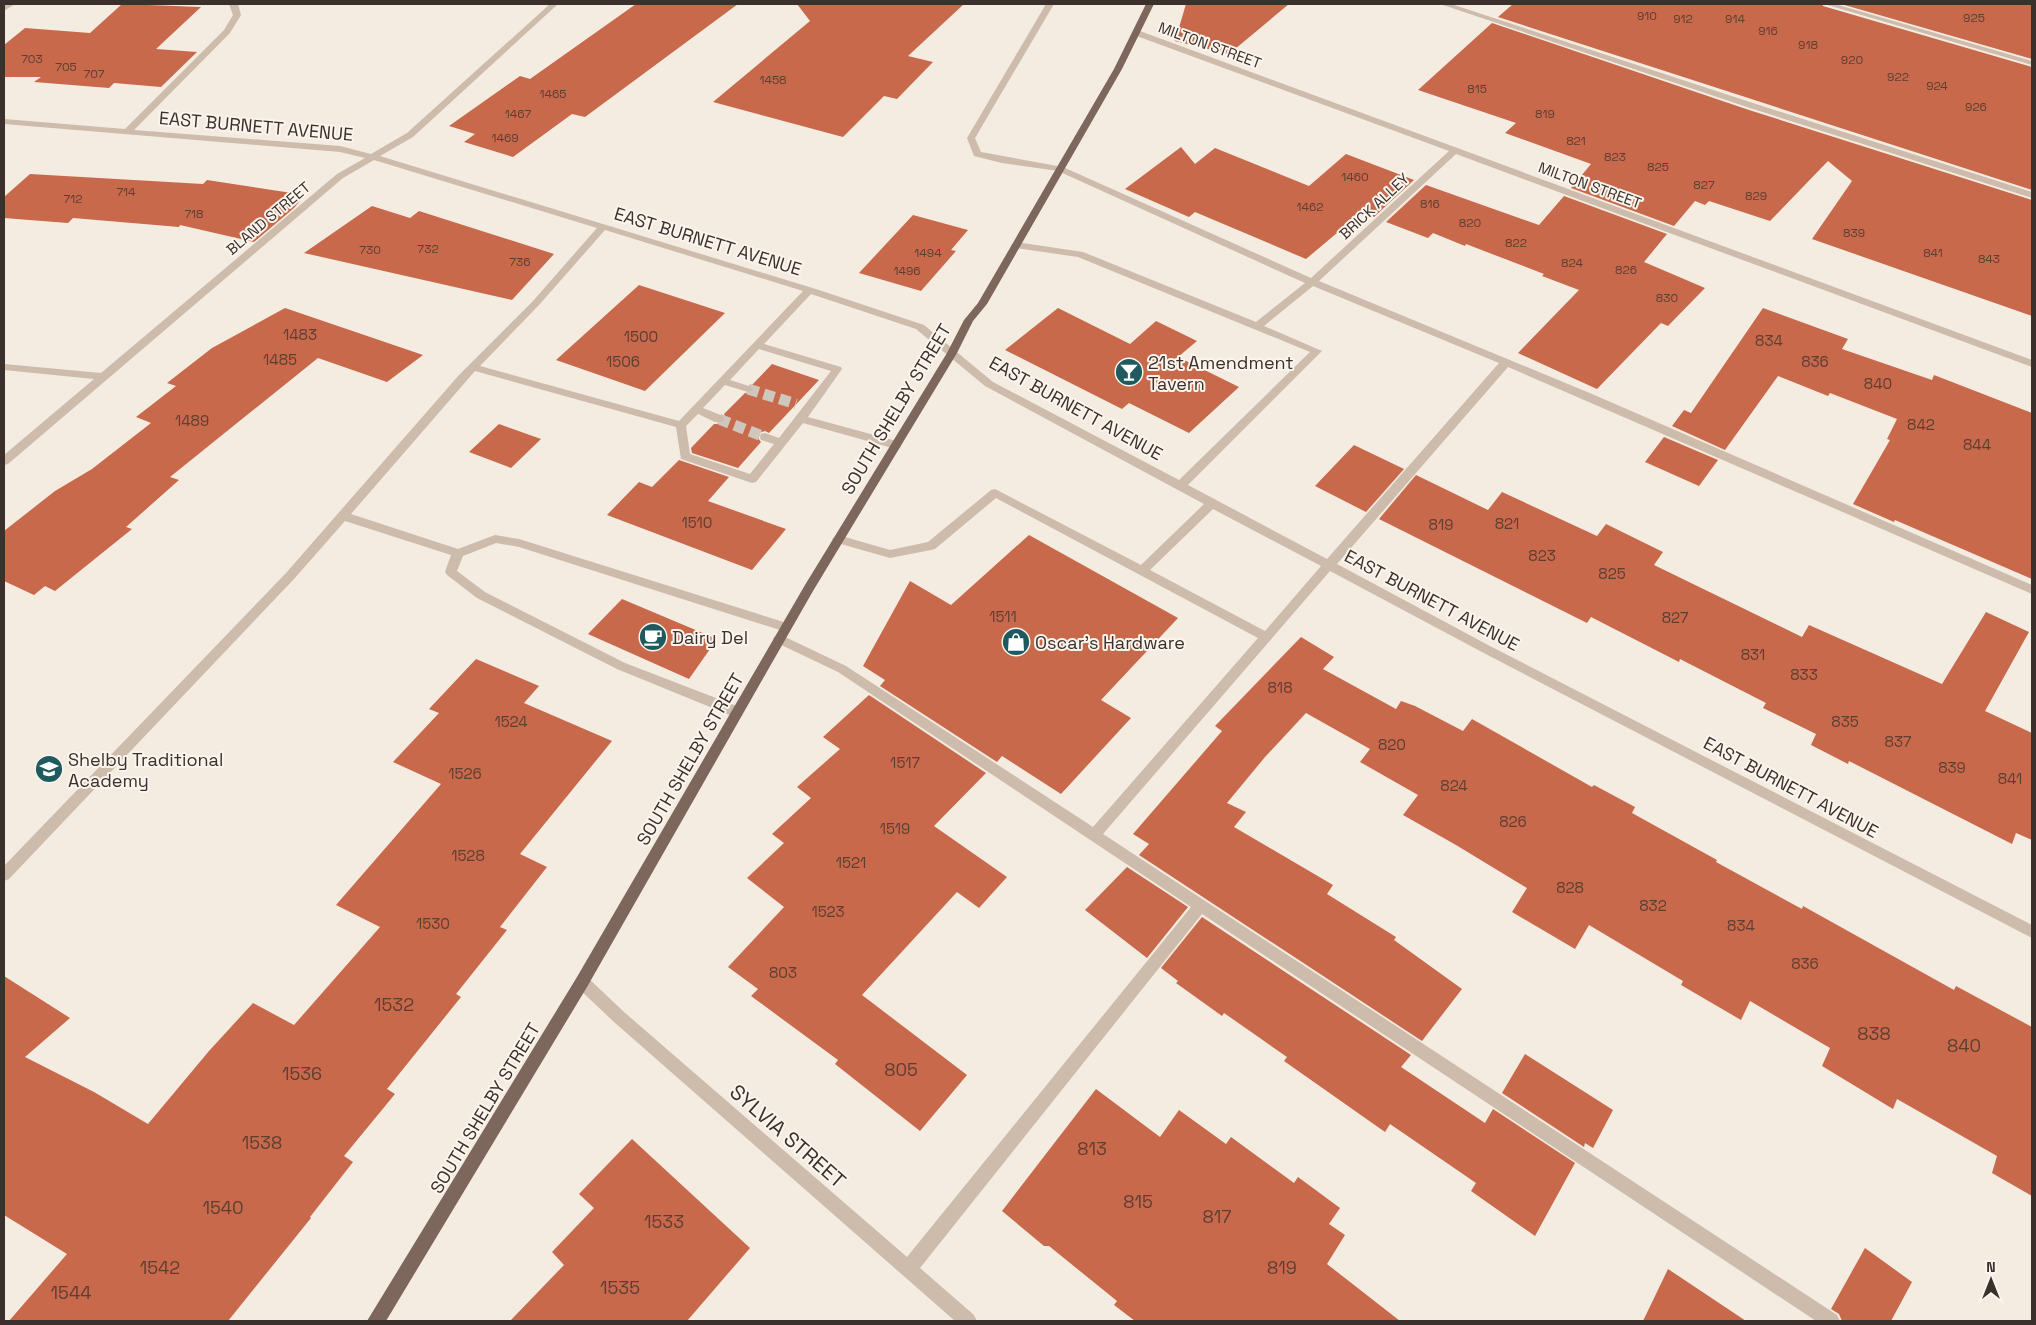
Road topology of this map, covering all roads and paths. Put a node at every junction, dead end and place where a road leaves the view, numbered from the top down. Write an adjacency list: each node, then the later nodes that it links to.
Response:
1 (11, 4): 8 (street)
2 (233, 4): 12 (street)
3 (554, 4): 14 (street, BLAND STREET)
4 (1050, 4): 15 (street)
5 (1150, 4): 9 (main road, SOUTH SHELBY STREET)
6 (1444, 4): 16 (street)
7 (1828, 4): 10 (street)
8 (4, 9)
9 (1137, 33): 13 (street, MILTON STREET); 15 (main road, SOUTH SHELBY STREET)
10 (2032, 63)
11 (4, 122): 12 (street, EAST BURNETT AVENUE)
12 (127, 132): 14 (street, EAST BURNETT AVENUE)
13 (1455, 150): 19 (street, BRICK ALLEY); 25 (street, MILTON STREET)
14 (373, 156): 17 (street, EAST BURNETT AVENUE); 28 (street, BLAND STREET)
15 (1060, 169): 18 (main road, SOUTH SHELBY STREET); 19 (street)
16 (2032, 195)
17 (603, 227): 20 (street, EAST BURNETT AVENUE); 27 (street)
18 (1016, 246): 21 (street); 23 (main road, SOUTH SHELBY STREET)
19 (1312, 282): 21 (street, BRICK ALLEY); 24 (street)
20 (809, 290): 22 (street); 23 (street, EAST BURNETT AVENUE)
21 (1258, 326): 41 (street)
22 (757, 345): 29 (street); 32 (street)
23 (952, 353): 39 (main road, SOUTH SHELBY STREET); 41 (street, EAST BURNETT AVENUE)
24 (1506, 362): 46 (street); 48 (street)
25 (2032, 364)
26 (4, 367): 28 (street)
27 (473, 367): 36 (street); 43 (street)
28 (103, 377): 40 (street, BLAND STREET)
29 (723, 381): 30 (street); 33 (street)
30 (748, 389)
31 (796, 404): 32 (street)
32 (809, 408): 35 (street)
33 (696, 409): 34 (street); 36 (street)
34 (719, 419)
35 (801, 420): 38 (street); 39 (street)
36 (681, 425): 38 (street)
37 (765, 437): 38 (street)
38 (782, 443)
39 (896, 444): 44 (main road, SOUTH SHELBY STREET)
40 (4, 461)
41 (1180, 486): 42 (street, EAST BURNETT AVENUE)
42 (1212, 503): 46 (street, EAST BURNETT AVENUE); 47 (street)
43 (343, 516): 45 (street); 53 (street)
44 (838, 539): 47 (street); 49 (main road, SOUTH SHELBY STREET)
45 (458, 553): 49 (street); 51 (street)
46 (1328, 565): 50 (street); 55 (street, EAST BURNETT AVENUE)
47 (1142, 571): 50 (street)
48 (2032, 590)
49 (783, 633): 51 (main road, SOUTH SHELBY STREET); 52 (street)
50 (1266, 637): 52 (street)
51 (737, 712): 56 (main road, SOUTH SHELBY STREET)
52 (1094, 835): 54 (street)
53 (4, 876)
54 (1201, 905): 57 (street); 60 (street)
55 (2032, 932)
56 (582, 982): 57 (street, SYLVIA STREET); 58 (main road, SOUTH SHELBY STREET)
57 (908, 1269): 59 (street, SYLVIA STREET)
58 (376, 1321)
59 (968, 1321)
60 (1831, 1321)

